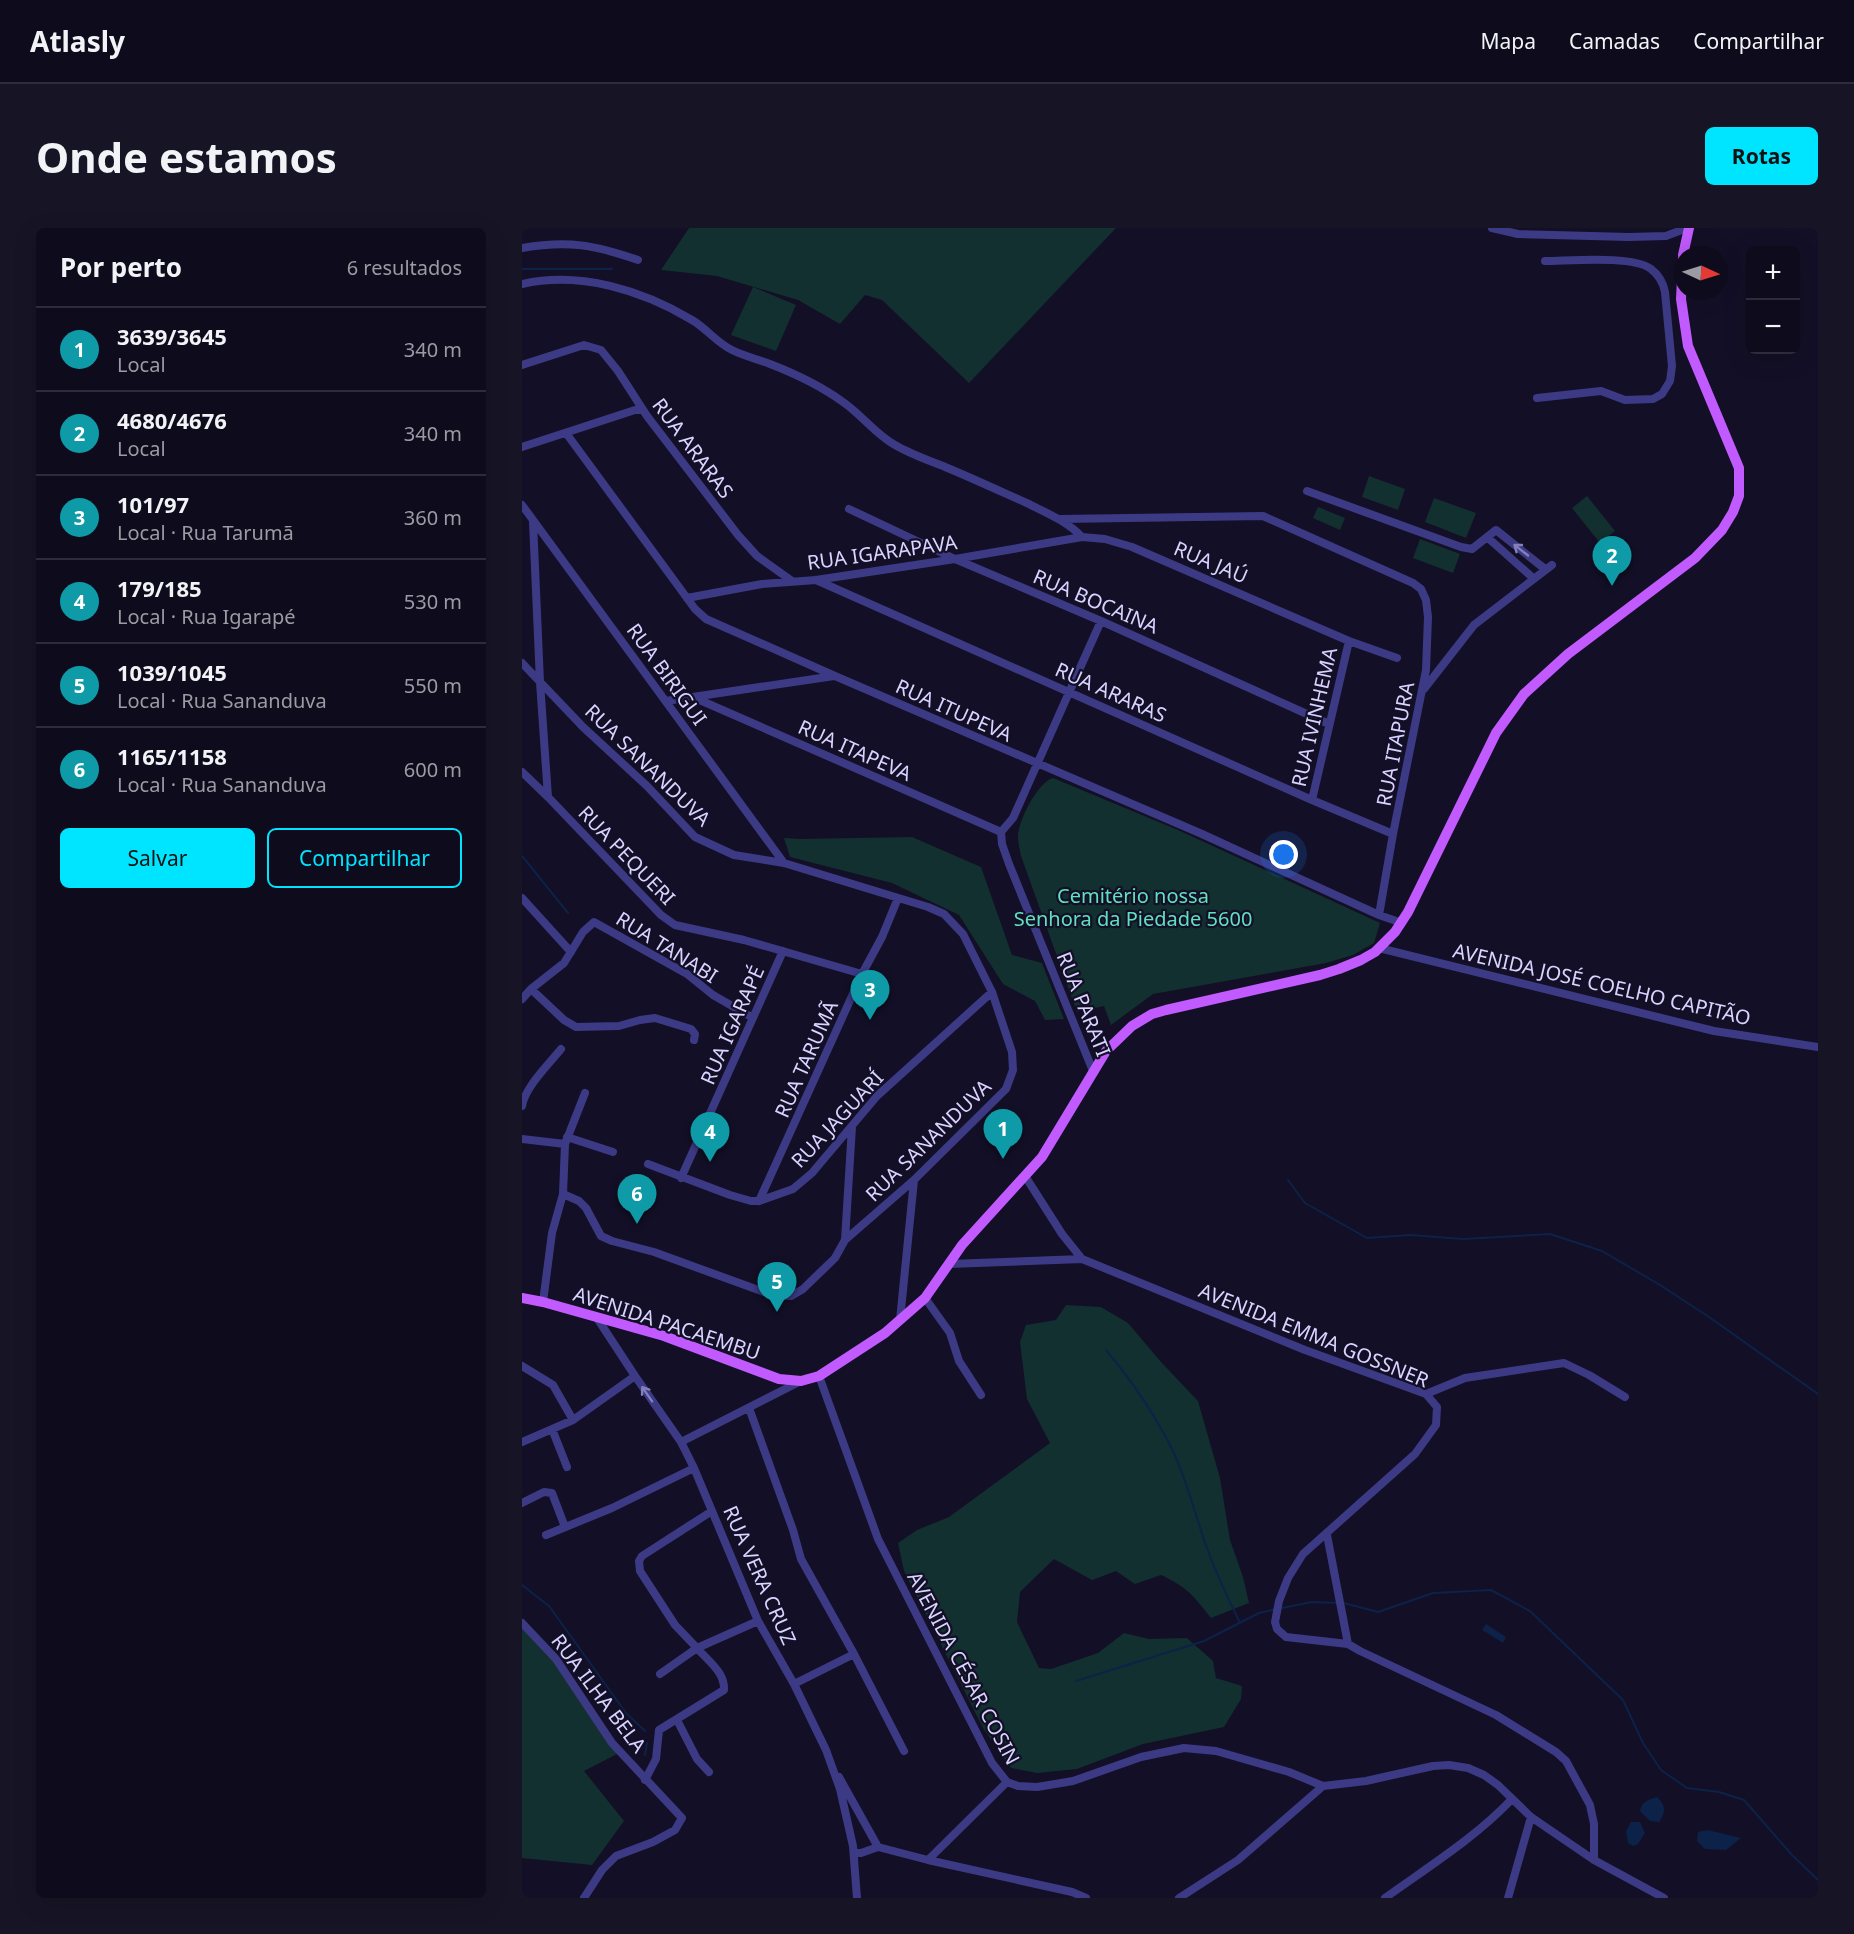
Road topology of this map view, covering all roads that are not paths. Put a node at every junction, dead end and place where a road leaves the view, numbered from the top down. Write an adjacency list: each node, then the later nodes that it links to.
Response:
1 (1491, 228): 2 (street)
2 (1688, 228): 3 (main road)
3 (1685, 246)
4 (522, 248): 5 (street)
5 (638, 260)
6 (1545, 261): 10 (street)
7 (522, 284): 17 (street)
8 (1681, 300): 47 (main road)
9 (522, 364): 11 (street, RUA ARARAS)
10 (1537, 398)
11 (643, 410): 12 (street); 24 (street, RUA ARARAS)
12 (566, 433): 13 (street); 25 (street, RUA ITUPEVA)
13 (522, 447)
14 (1307, 491): 20 (street)
15 (522, 505): 18 (street, RUA BIRIGUI)
16 (849, 509): 21 (street, RUA BOCAINA)
17 (1060, 519): 19 (street); 32 (street, RUA ITAPURA)
18 (533, 520): 31 (street); 35 (street, RUA BIRIGUI)
19 (1082, 537): 21 (street, RUA IGARAPAVA); 27 (street, RUA JAÚ)
20 (1487, 537): 22 (street); 22 (street, one-way to 20)
21 (956, 559): 23 (street, RUA IGARAPAVA); 26 (street, RUA BOCAINA)
22 (1533, 578): 32 (street)
23 (816, 580): 24 (street, RUA IGARAPAVA); 33 (street, RUA ARARAS)
24 (792, 581): 25 (street, RUA IGARAPAVA)
25 (687, 597): 30 (street, RUA ITUPEVA)
26 (1101, 621): 33 (street); 36 (street, RUA BOCAINA)
27 (1349, 641): 28 (street, RUA JAÚ); 36 (street, RUA IVINHEMA)
28 (1397, 658)
29 (522, 663): 31 (street, RUA SANANDUVA)
30 (834, 676): 34 (street); 37 (street, RUA ITUPEVA)
31 (540, 682): 39 (street); 43 (street, RUA SANANDUVA)
32 (1423, 690): 42 (street, RUA ITAPURA)
33 (1068, 691): 37 (street); 40 (street, RUA ARARAS)
34 (695, 698): 35 (street); 41 (street, RUA ITAPEVA)
35 (666, 701): 43 (street, RUA BIRIGUI)
36 (1329, 724): 40 (street, RUA IVINHEMA)
37 (1038, 764): 41 (street); 46 (street, RUA ITUPEVA)
38 (522, 771): 39 (street, RUA PEQUERI)
39 (548, 797): 49 (street, RUA PEQUERI)
40 (1312, 800): 42 (street, RUA ARARAS)
41 (1001, 832): 59 (street, RUA PARATI)
42 (1394, 834): 46 (street, RUA ITAPURA)
43 (784, 863): 45 (street, RUA SANANDUVA)
44 (522, 898): 50 (street)
45 (898, 898): 51 (street, RUA TARUMÃ); 53 (street, RUA SANANDUVA)
46 (1379, 915): 47 (street, RUA ITUPEVA)
47 (1402, 923): 48 (main road)
48 (1379, 948): 57 (street, AVENIDA JOSÉ COELHO CAPITÃO); 59 (main road)
49 (783, 951): 51 (street, RUA PEQUERI); 55 (street, RUA IGARAPÉ)
50 (571, 952): 52 (street); 55 (street, RUA TANABI)
51 (862, 974): 71 (street, RUA TARUMÃ)
52 (531, 989): 54 (street); 56 (street)
53 (992, 992): 62 (street, RUA JAGUARÍ); 69 (street, RUA SANANDUVA)
54 (522, 998)
55 (753, 1018): 68 (street, RUA IGARAPÉ)
56 (694, 1040)
57 (1818, 1047)
58 (561, 1049): 61 (street)
59 (1094, 1071): 67 (main road)
60 (585, 1093): 64 (street)
61 (522, 1106)
62 (852, 1126): 71 (street, RUA JAGUARÍ); 72 (street)
63 (522, 1139): 64 (street)
64 (566, 1141): 65 (street); 70 (street)
65 (613, 1152)
66 (648, 1164): 68 (street)
67 (1025, 1176): 73 (street, AVENIDA EMMA GOSSNER); 74 (main road)
68 (681, 1178): 71 (street)
69 (914, 1180): 72 (street, RUA SANANDUVA); 79 (street)
70 (563, 1194): 72 (street, RUA SANANDUVA); 77 (street)
71 (759, 1202)
72 (845, 1240)
73 (1082, 1259): 74 (street, AVENIDA EMMA GOSSNER); 84 (street, AVENIDA EMMA GOSSNER)
74 (949, 1264): 76 (main road)
75 (522, 1298): 77 (main road, AVENIDA PACAEMBU)
76 (925, 1298): 79 (main road); 85 (street)
77 (543, 1302): 78 (main road, AVENIDA PACAEMBU)
78 (597, 1318): 81 (street, RUA VERA CRUZ); 83 (main road, AVENIDA PACAEMBU)
79 (900, 1320): 82 (main road)
80 (522, 1366): 88 (street)
81 (635, 1376): 88 (street); 91 (street, RUA VERA CRUZ, one-way to 81)
82 (819, 1377): 83 (main road); 111 (street, AVENIDA CÉSAR COSIN)
83 (801, 1382): 87 (street)
84 (1426, 1394): 86 (street); 98 (street, AVENIDA EMMA GOSSNER)
85 (981, 1395)
86 (1624, 1397)
87 (749, 1408): 91 (street); 103 (street)
88 (573, 1420): 89 (street)
89 (552, 1429): 90 (street); 92 (street)
90 (522, 1442)
91 (681, 1442): 93 (street, RUA VERA CRUZ)
92 (567, 1467)
93 (694, 1467): 95 (street, RUA VERA CRUZ); 96 (street)
94 (522, 1503): 96 (street)
95 (712, 1510): 99 (street, RUA VERA CRUZ); 102 (street)
96 (565, 1527): 97 (street)
97 (546, 1534)
98 (1327, 1535): 101 (street); 101 (street, AVENIDA EMMA GOSSNER)
99 (758, 1621): 102 (street); 105 (street, RUA VERA CRUZ)
100 (522, 1623): 110 (street, RUA ILHA BELA)
101 (1348, 1644): 120 (street, AVENIDA EMMA GOSSNER)
102 (697, 1648): 104 (street); 106 (street)
103 (855, 1654): 105 (street); 107 (street)
104 (660, 1674)
105 (794, 1684): 108 (street, RUA VERA CRUZ)
106 (676, 1720): 109 (street); 110 (street)
107 (904, 1751)
108 (832, 1766): 115 (street); 116 (street, RUA VERA CRUZ)
109 (709, 1772)
110 (645, 1780): 121 (street, RUA ILHA BELA)
111 (1007, 1782): 112 (street, AVENIDA CÉSAR COSIN); 119 (street)
112 (1323, 1786): 113 (street, AVENIDA CÉSAR COSIN); 124 (street)
113 (1512, 1799): 114 (street, AVENIDA CÉSAR COSIN); 125 (street)
114 (1530, 1816): 120 (street, AVENIDA CÉSAR COSIN); 126 (street)
115 (869, 1830): 116 (street); 117 (street)
116 (851, 1838): 118 (street, RUA VERA CRUZ)
117 (878, 1847): 118 (street); 119 (street)
118 (854, 1853): 122 (street, RUA VERA CRUZ)
119 (928, 1860): 123 (street)
120 (1594, 1860): 127 (street)
121 (584, 1898)
122 (857, 1898)
123 (1086, 1898)
124 (1179, 1898)
125 (1385, 1898)
126 (1508, 1898)
127 (1664, 1898)

